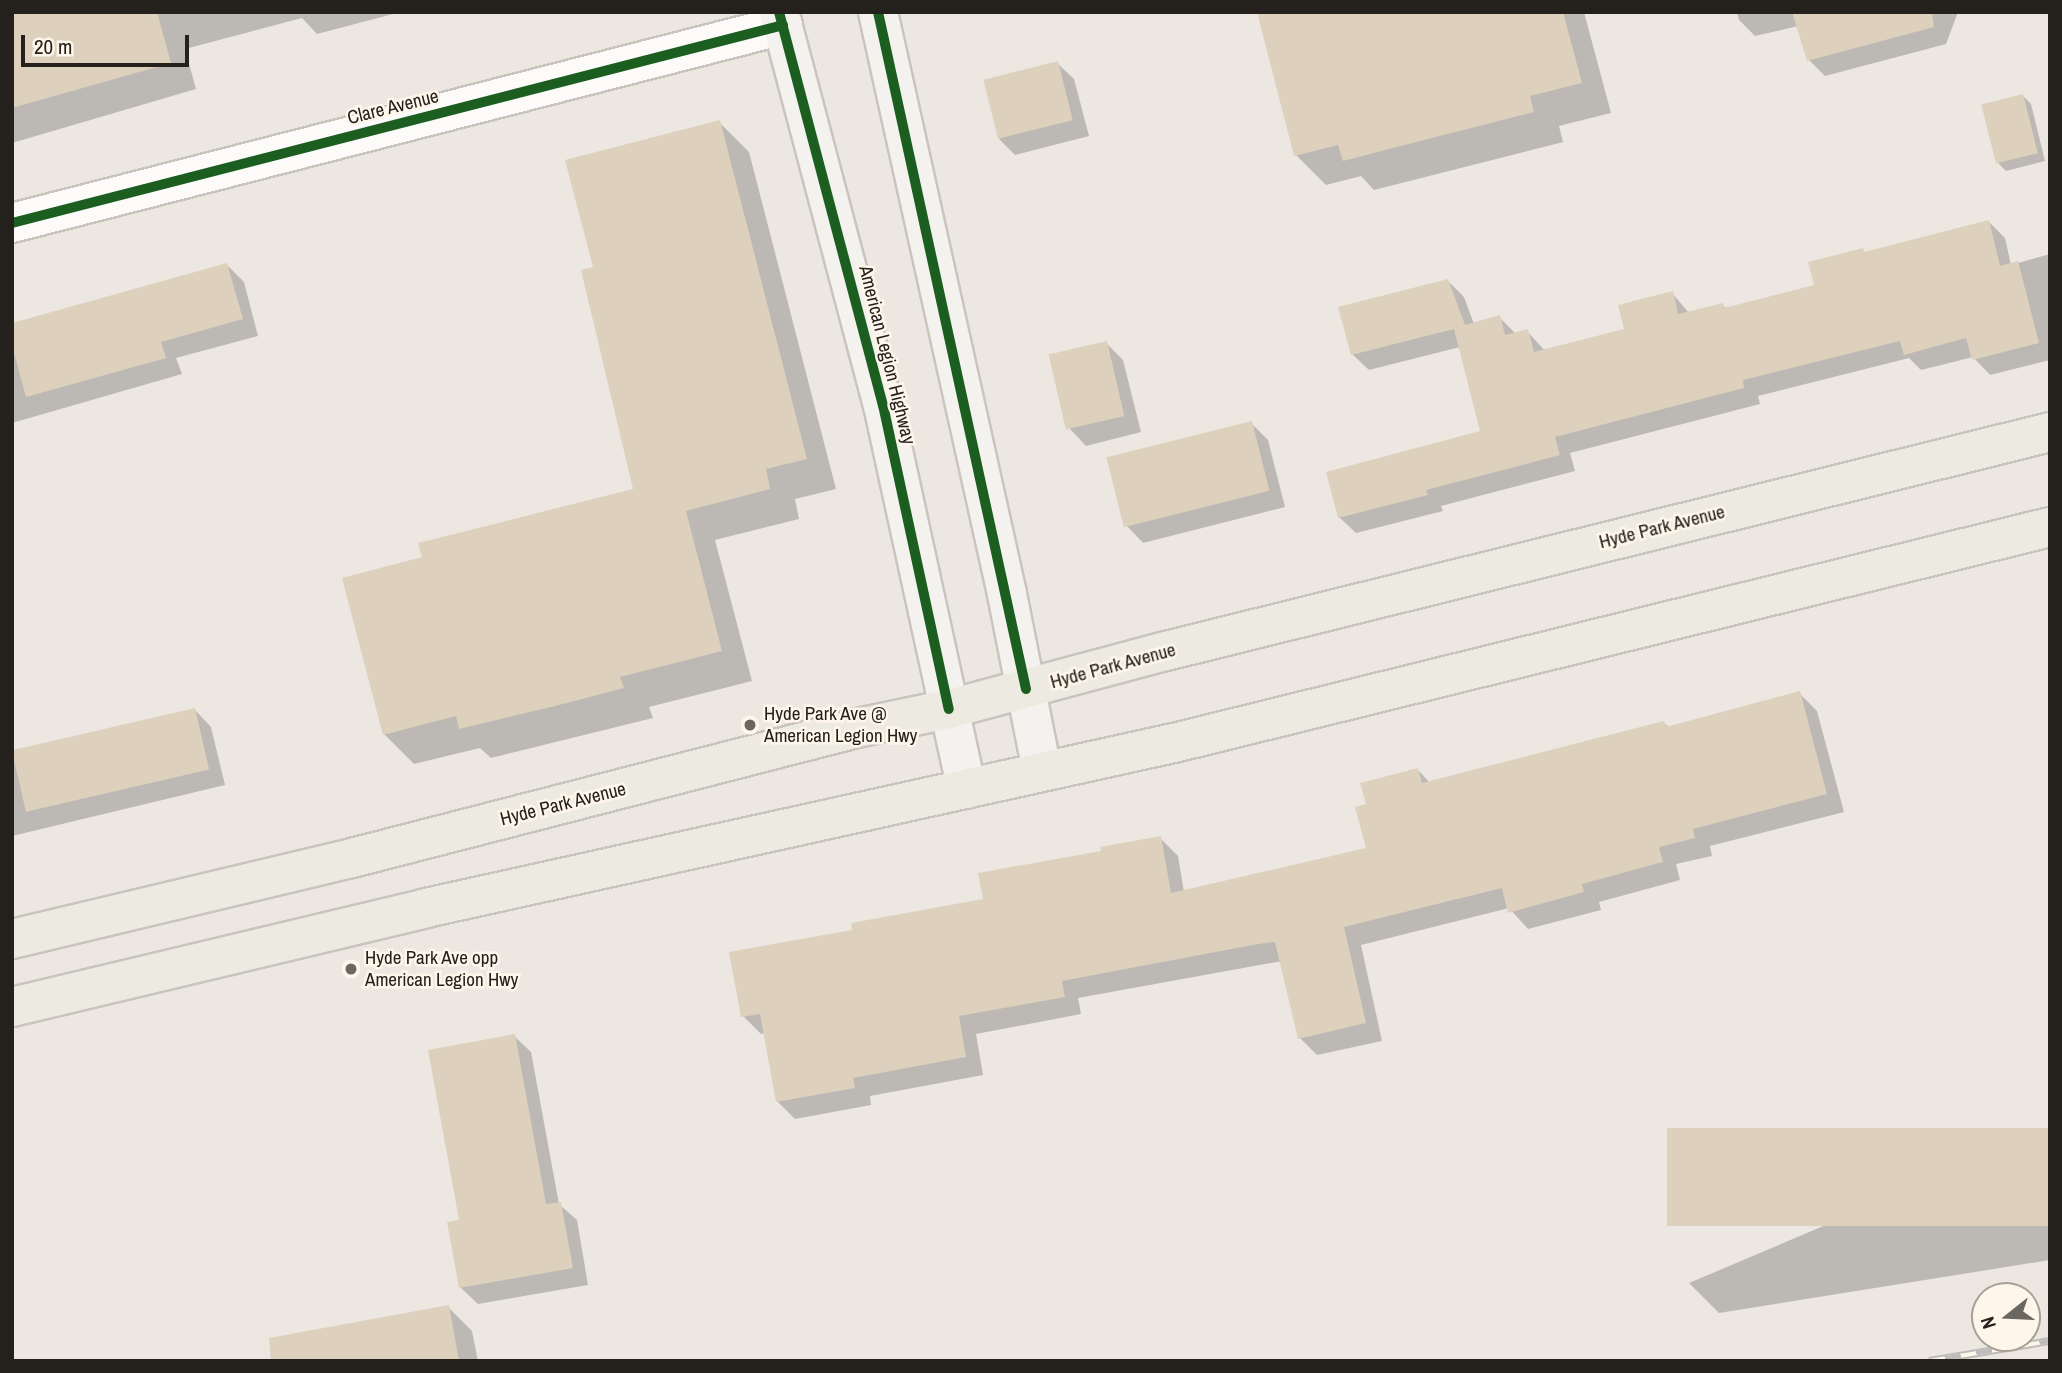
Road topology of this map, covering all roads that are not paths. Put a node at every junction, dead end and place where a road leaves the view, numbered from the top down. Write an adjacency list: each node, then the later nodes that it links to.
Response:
1 (878, 12): 6 (main road)
2 (781, 19): 3 (street, Clare Avenue); 7 (main road, American Legion Highway)
3 (12, 223)
4 (2050, 432): 6 (main road, Hyde Park Avenue)
5 (2050, 527): 8 (main road)
6 (1027, 689): 7 (main road, Hyde Park Avenue); 8 (main road)
7 (949, 709): 9 (main road, American Legion Highway); 10 (main road, Hyde Park Avenue)
8 (1042, 770): 9 (main road)
9 (967, 789): 11 (main road)
10 (12, 939)
11 (12, 1007)

